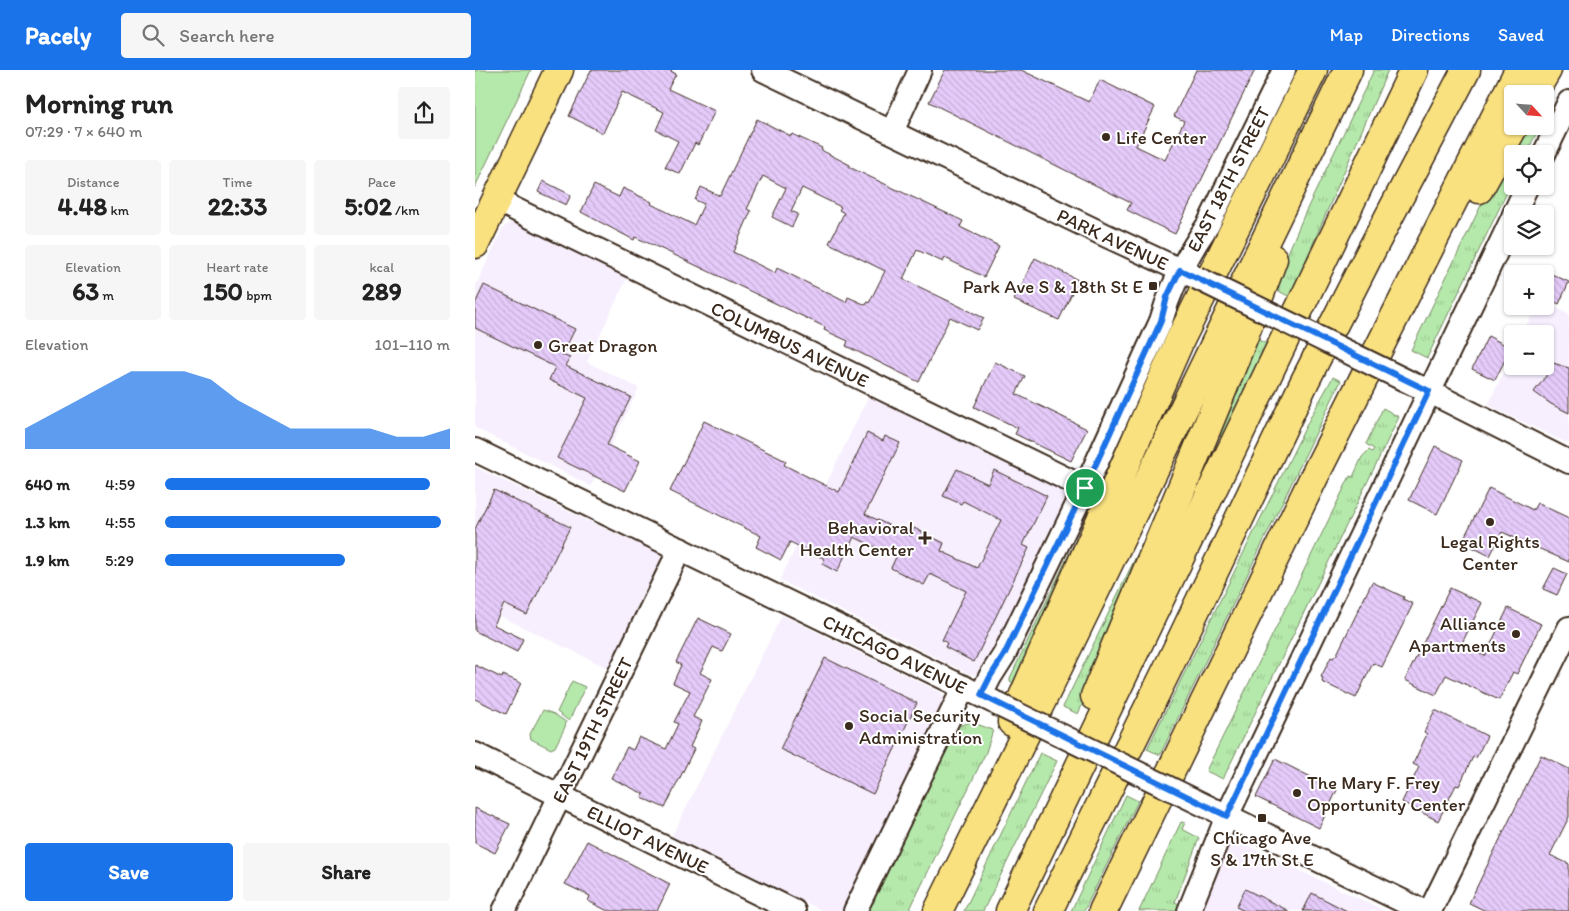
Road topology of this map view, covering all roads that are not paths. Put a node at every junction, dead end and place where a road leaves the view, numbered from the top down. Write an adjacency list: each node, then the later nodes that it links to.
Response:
1 (559, 70): 18 (main road)
2 (763, 70): 15 (street, PARK AVENUE)
3 (920, 70): 15 (street)
4 (1283, 70): 21 (street, EAST 18TH STREET)
5 (1313, 70): 38 (main road)
6 (1348, 70): 14 (main road)
7 (1399, 70): 22 (main road)
8 (1414, 70): 22 (main road)
9 (1466, 70): 41 (main road)
10 (1519, 70): 26 (main road)
11 (1547, 70): 12 (main road)
12 (1538, 85)
13 (1569, 102): 17 (street)
14 (1326, 114): 39 (main road); 40 (main road)
15 (892, 132): 21 (street, PARK AVENUE)
16 (1510, 135): 26 (main road)
17 (1548, 145)
18 (496, 200): 20 (main road); 27 (street, COLUMBUS AVENUE)
19 (1504, 232): 23 (street)
20 (475, 244)
21 (1189, 274): 23 (street, PARK AVENUE, bridge); 27 (street, EAST 18TH STREET)
22 (1303, 302): 40 (main road)
23 (1422, 388): 25 (street, PARK AVENUE); 34 (street)
24 (475, 450): 28 (street, CHICAGO AVENUE)
25 (1569, 462)
26 (1314, 477): 33 (main road)
27 (1085, 488): 30 (street, EAST 18TH STREET)
28 (680, 549): 30 (street, CHICAGO AVENUE); 32 (street, EAST 19TH STREET)
29 (1569, 628): 46 (street)
30 (981, 695): 34 (street, CHICAGO AVENUE, bridge); 37 (street, EAST 18TH STREET)
31 (475, 754): 32 (street, ELLIOT AVENUE)
32 (560, 796): 35 (street, EAST 19TH STREET); 36 (street, ELLIOT AVENUE)
33 (1158, 799): 42 (main road); 43 (main road)
34 (1218, 812): 44 (street); 45 (street, CHICAGO AVENUE)
35 (503, 911)
36 (794, 911)
37 (855, 911)
38 (929, 911)
39 (938, 911)
40 (1009, 911)
41 (1048, 911)
42 (1103, 911)
43 (1109, 911)
44 (1189, 911)
45 (1423, 911)
46 (1430, 911)

